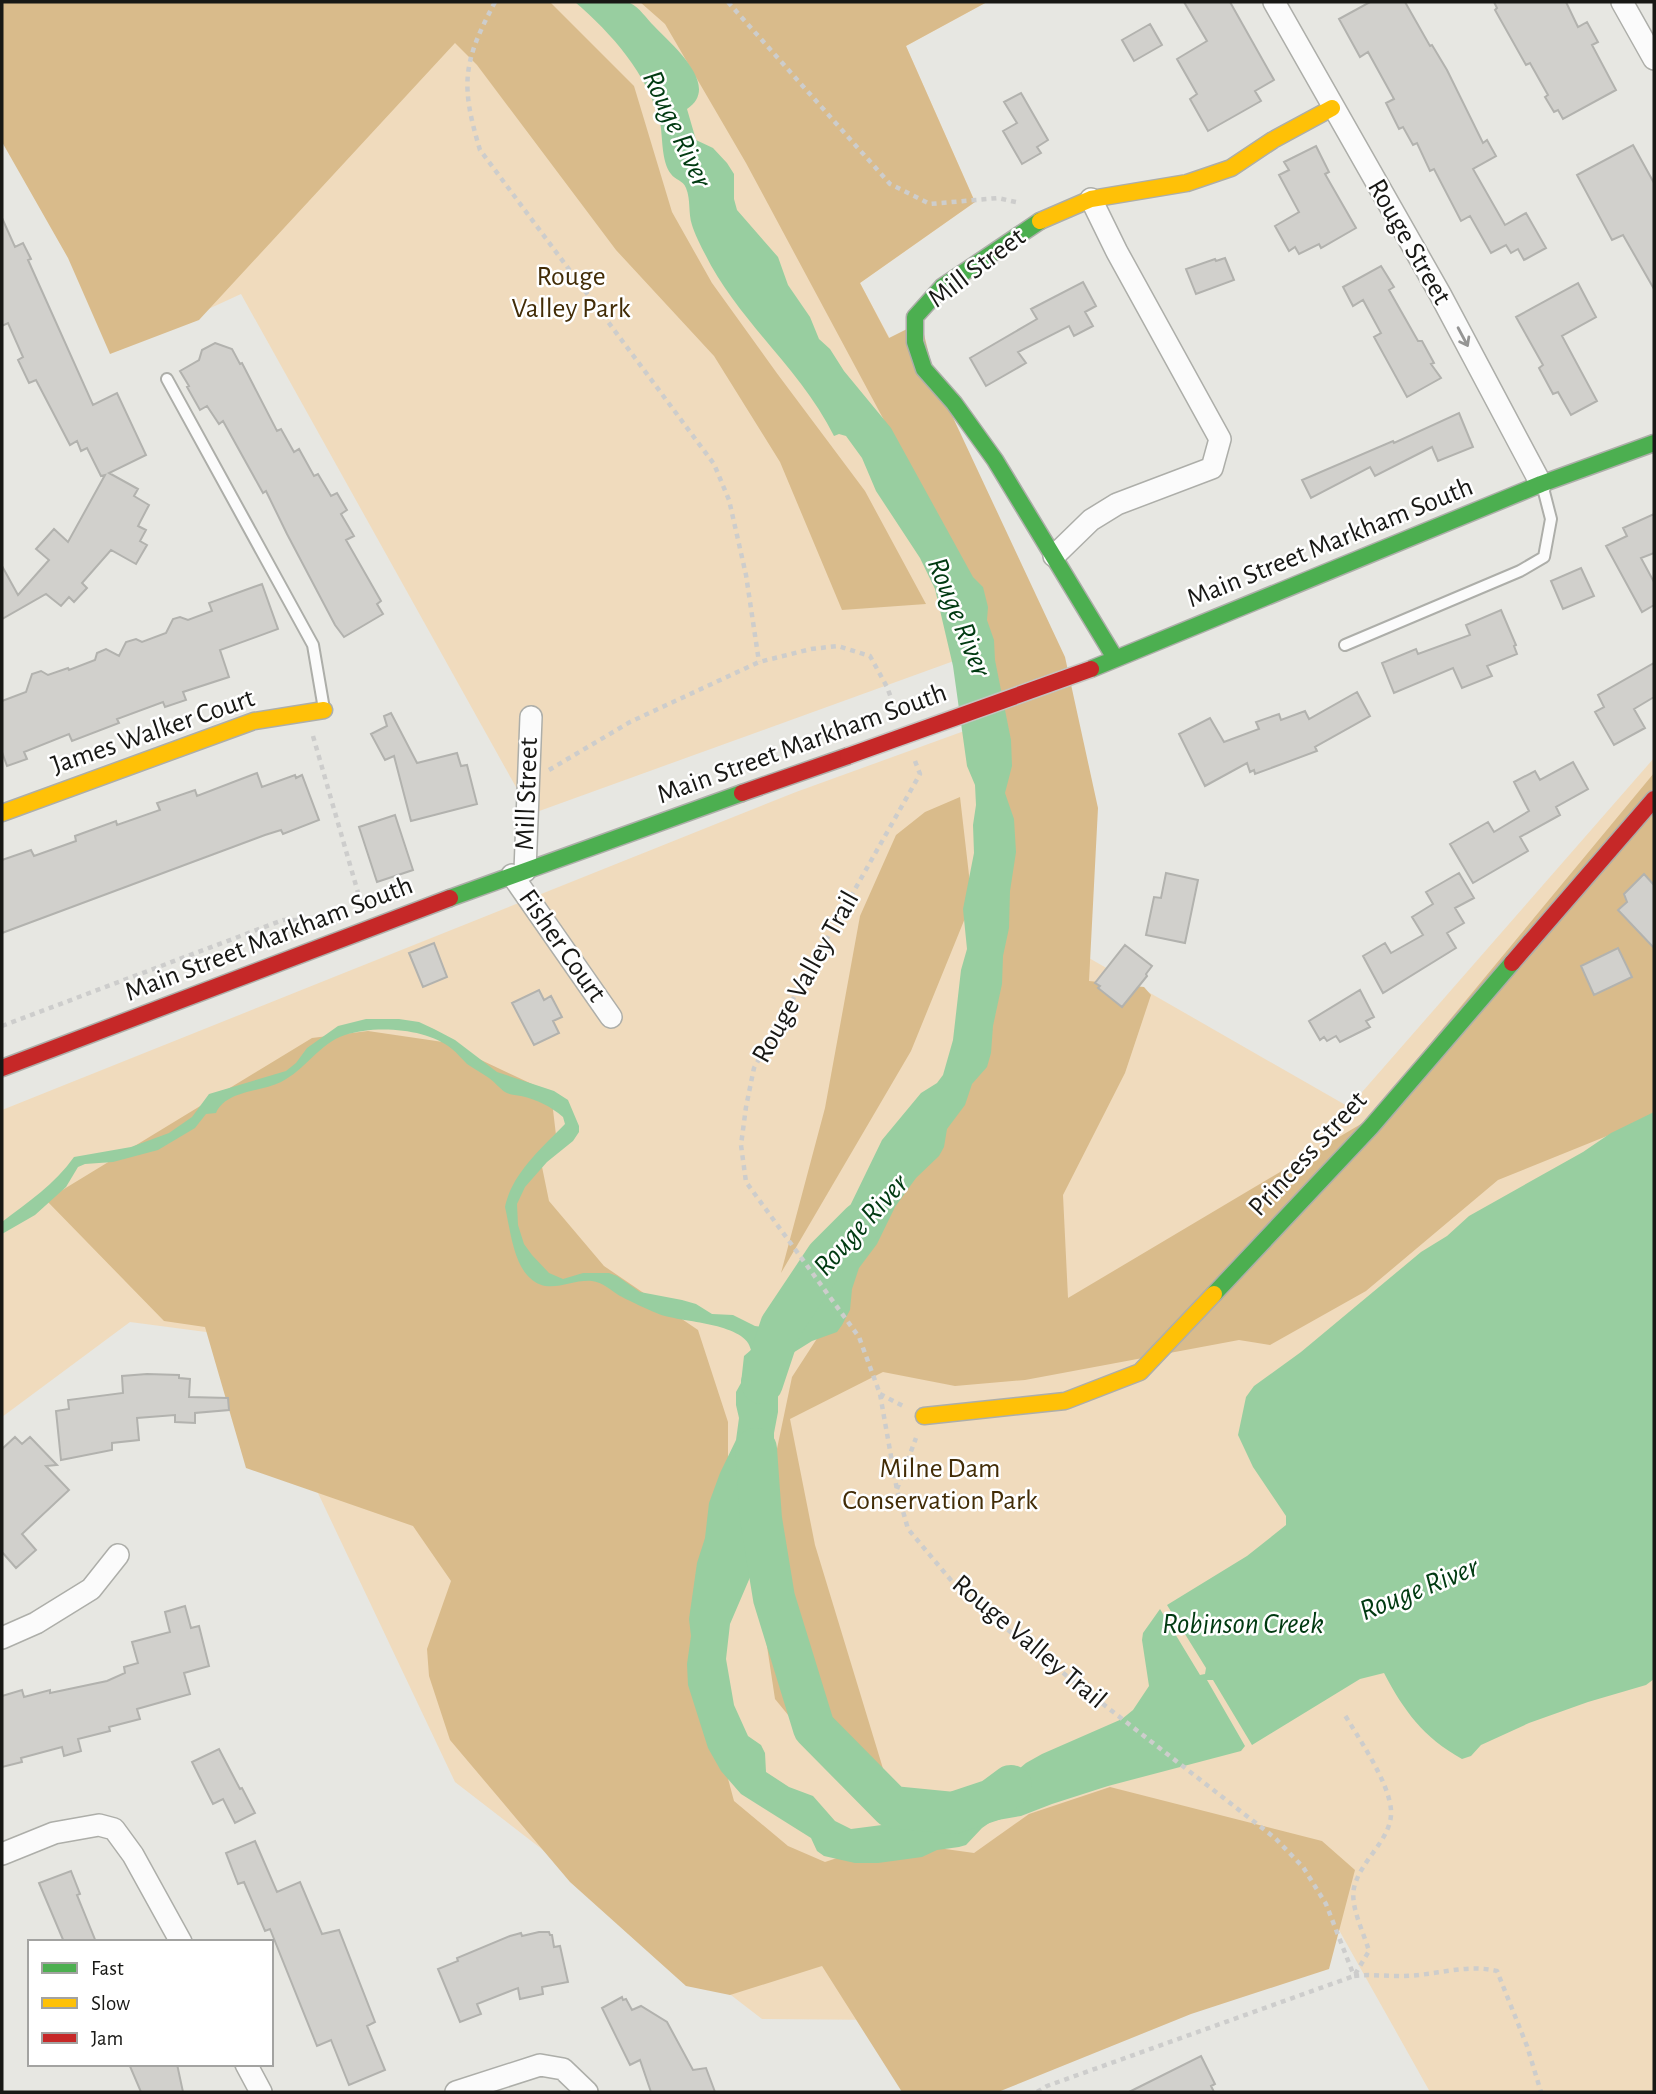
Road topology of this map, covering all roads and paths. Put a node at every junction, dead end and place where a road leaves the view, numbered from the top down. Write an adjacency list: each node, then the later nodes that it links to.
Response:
1 (495, 2): 15 (path)
2 (728, 2): 8 (path)
3 (1274, 2): 6 (street, Rouge Street)
4 (1622, 2): 5 (street)
5 (1654, 59)
6 (1332, 108): 7 (street, Mill Street); 11 (street, Rouge Street, one-way to 11)
7 (1091, 199): 12 (street); 12 (street, Mill Street)
8 (1022, 204)
9 (167, 379): 16 (lane)
10 (1654, 443): 11 (street, Main Street Markham South)
11 (1541, 484): 13 (lane); 14 (street, Main Street Markham South)
12 (1054, 556): 14 (street, Mill Street)
13 (1345, 645)
14 (1115, 658): 24 (street, Main Street Markham South, bridge)
15 (759, 662): 17 (path); 21 (path)
16 (324, 710): 18 (street, James Walker Court)
17 (897, 712)
18 (307, 715): 23 (street, James Walker Court); 25 (path)
19 (531, 718): 21 (street, Mill Street)
20 (911, 749): 36 (path, Rouge Valley Trail)
21 (527, 782): 24 (street, Mill Street)
22 (1654, 799): 30 (street, Princess Street)
23 (2, 813)
24 (519, 873): 27 (street, Fisher Court); 29 (street, Main Street Markham South)
25 (362, 905)
26 (323, 919): 28 (path)
27 (611, 1017)
28 (2, 1026)
29 (2, 1068)
30 (924, 1416)
31 (118, 1555): 32 (street)
32 (2, 1638)
33 (1343, 1712): 36 (path)
34 (2, 1854): 35 (street)
35 (180, 1940)
36 (1353, 1976): 41 (path); 42 (path)
37 (247, 2066): 38 (street)
38 (261, 2092)
39 (456, 2092): 40 (street)
40 (587, 2092)
41 (1037, 2092)
42 (1541, 2092)

